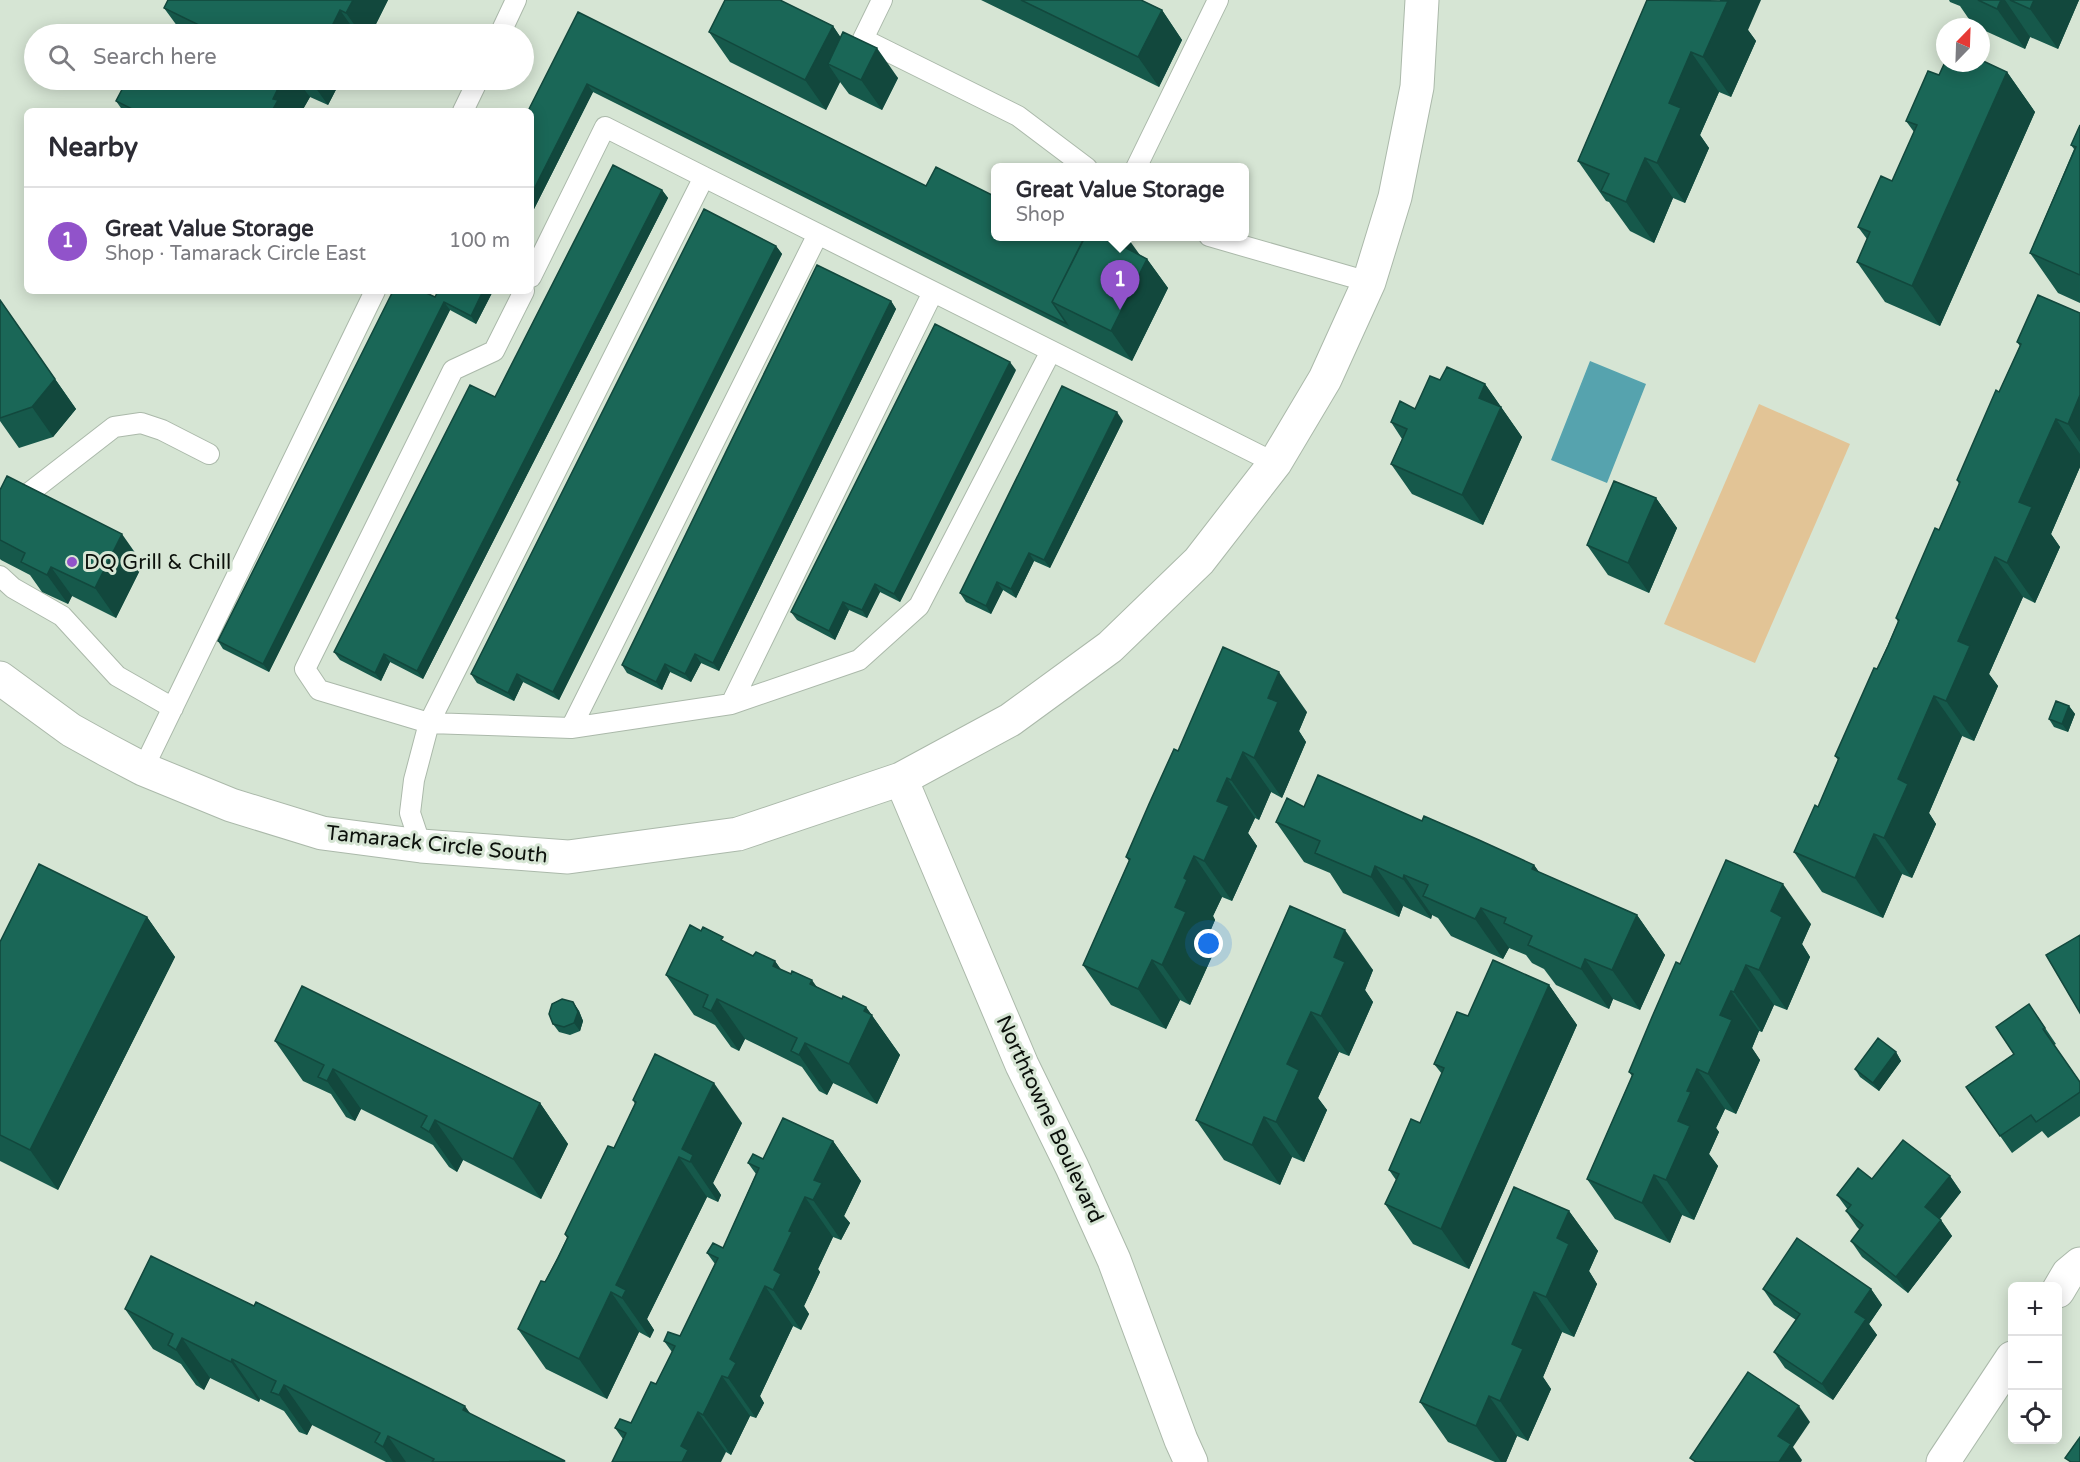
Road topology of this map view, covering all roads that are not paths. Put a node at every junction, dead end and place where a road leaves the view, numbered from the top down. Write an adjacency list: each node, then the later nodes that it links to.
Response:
1 (516, 0): 5 (lane)
2 (882, 0): 8 (lane)
3 (1218, 0): 9 (lane)
4 (1422, 0): 14 (street, Tamarack Circle South)
5 (505, 24)
6 (473, 90): 7 (lane)
7 (464, 108)
8 (1080, 163)
9 (1138, 163)
10 (704, 177): 11 (lane); 13 (lane); 26 (lane)
11 (818, 234): 15 (lane); 27 (lane)
12 (1223, 241): 14 (lane)
13 (534, 271)
14 (1369, 282): 20 (street, Tamarack Circle South)
15 (933, 292): 18 (lane); 24 (lane)
16 (374, 294): 25 (lane)
17 (522, 294): 26 (lane)
18 (1051, 351): 20 (lane); 24 (lane)
19 (209, 454): 21 (lane)
20 (1275, 463): 29 (street, Tamarack Circle South)
21 (0, 531)
22 (0, 576): 25 (lane)
23 (0, 678): 28 (street, Tamarack Circle South)
24 (731, 704): 27 (lane)
25 (173, 708): 28 (lane)
26 (429, 723): 27 (lane); 30 (lane)
27 (571, 728)
28 (143, 769): 30 (street, Tamarack Circle South)
29 (901, 779): 30 (street, Tamarack Circle South); 34 (street, Northtowne Boulevard)
30 (421, 846)
31 (2080, 1264): 32 (street)
32 (2062, 1284)
33 (2008, 1365): 35 (street)
34 (1191, 1462)
35 (1942, 1462)

